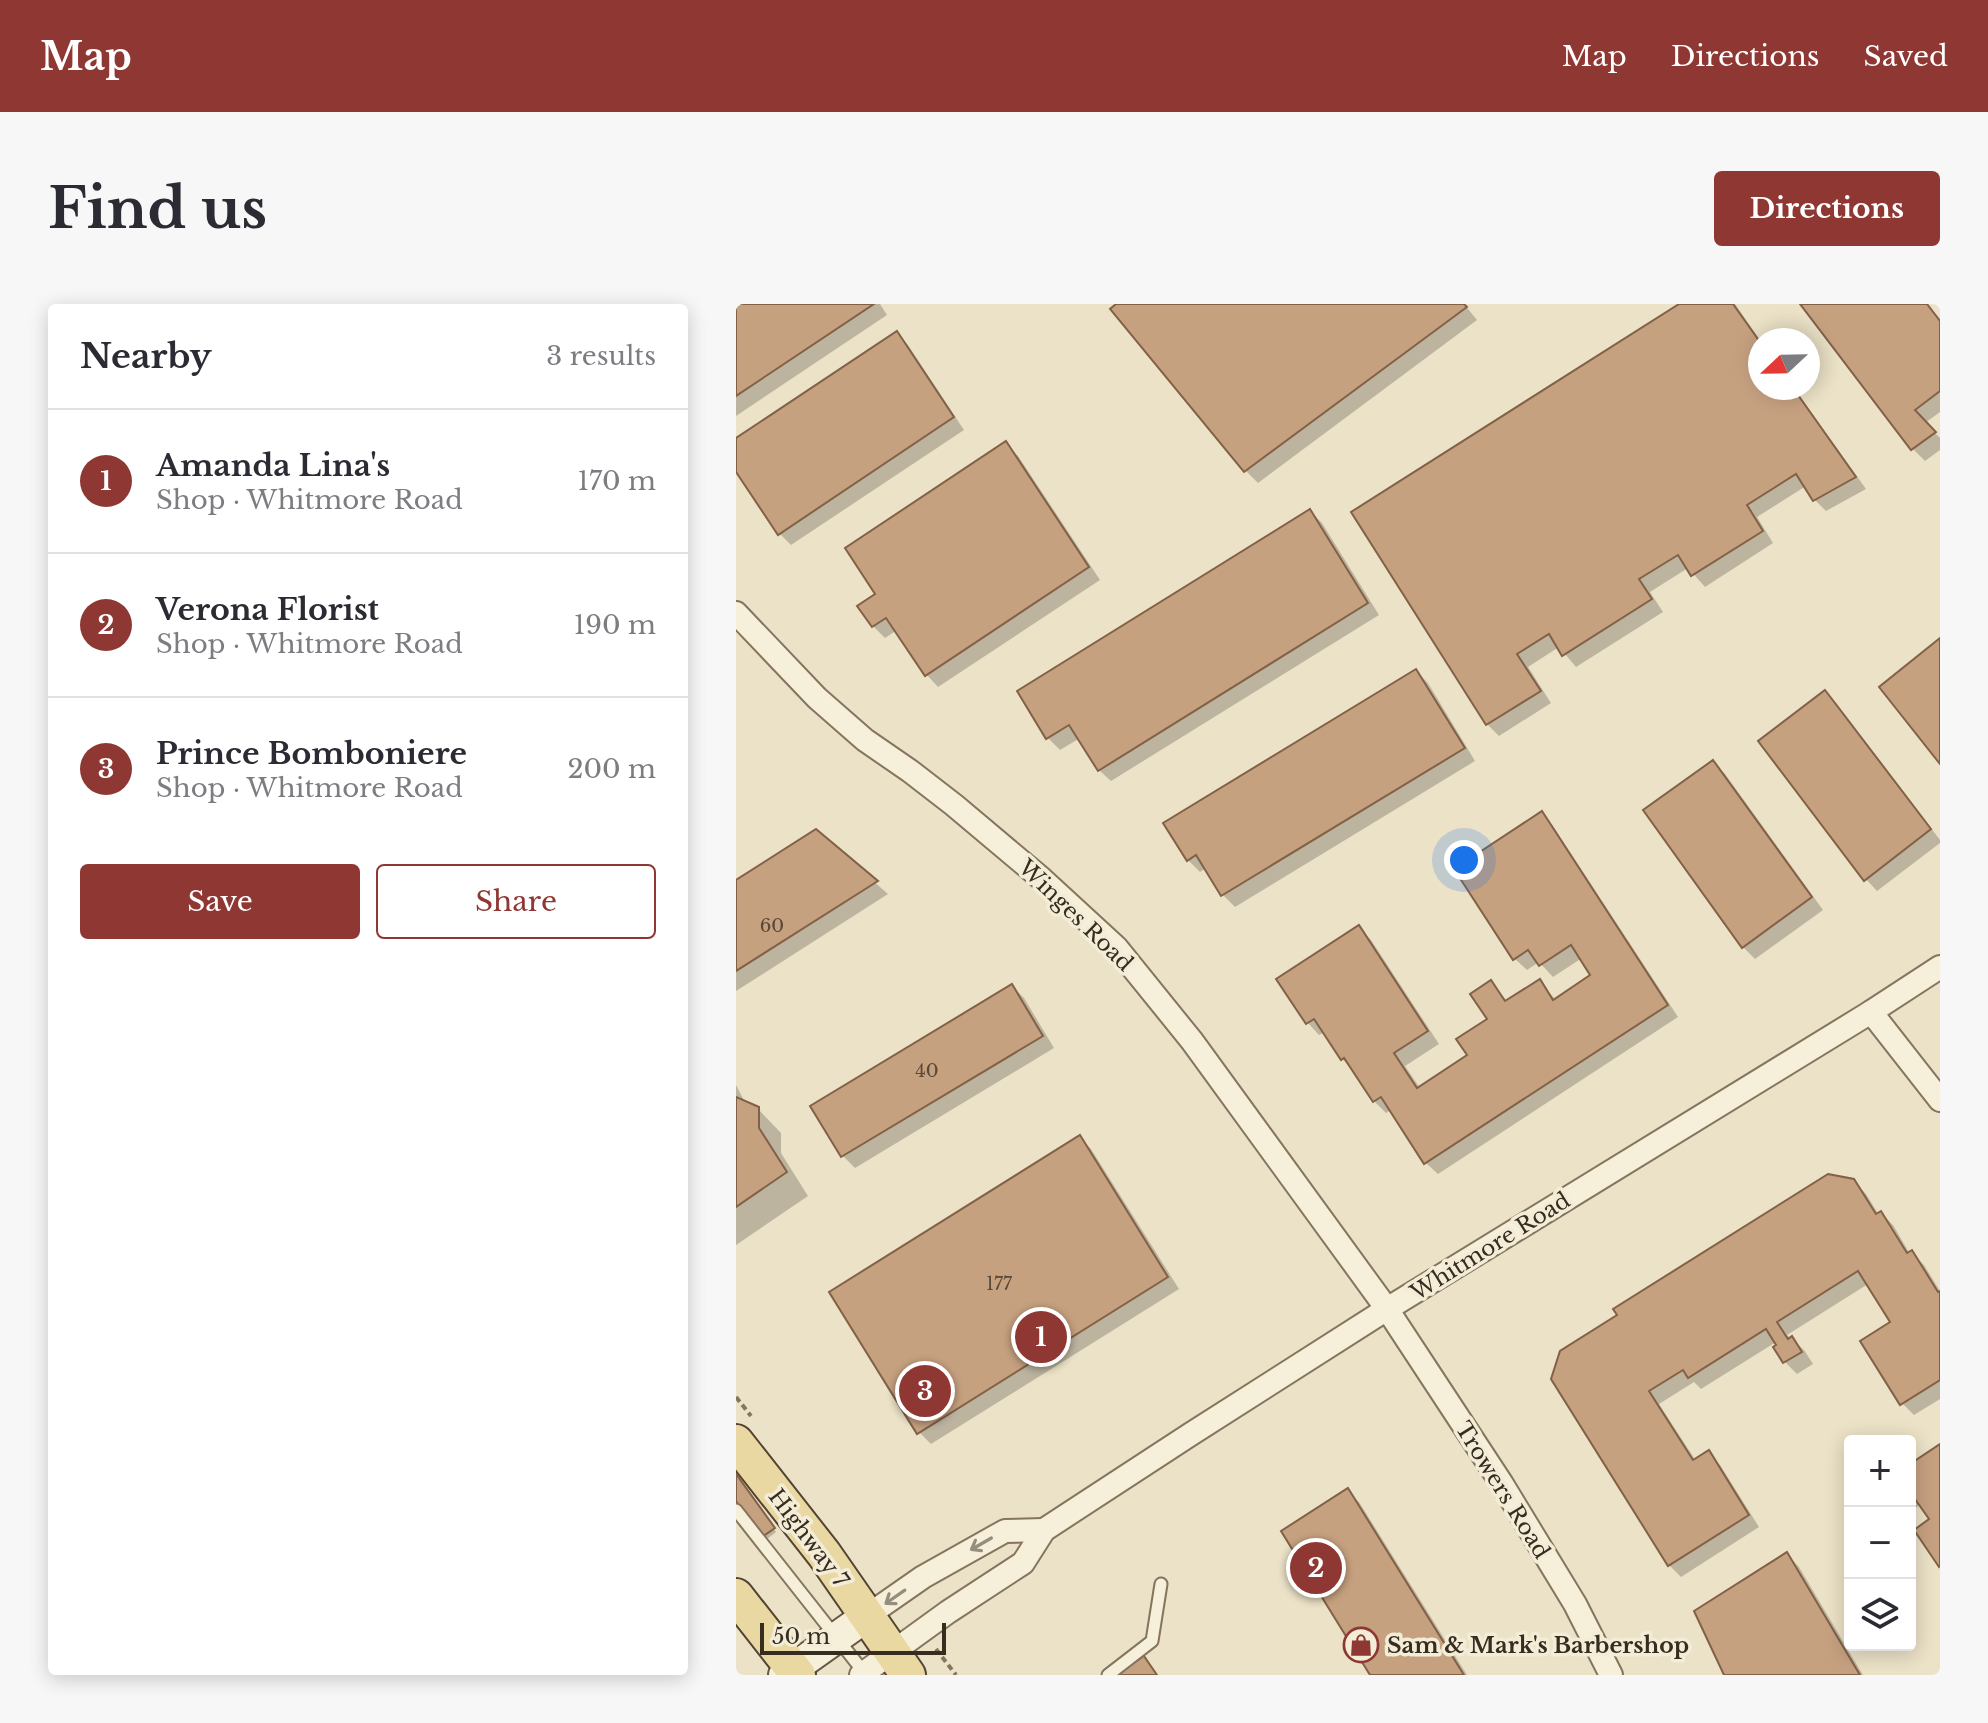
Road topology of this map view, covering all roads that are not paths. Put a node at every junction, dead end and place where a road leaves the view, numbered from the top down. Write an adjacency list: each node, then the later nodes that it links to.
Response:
1 (736, 613): 5 (street, Winges Road)
2 (1940, 967): 3 (street, Whitmore Road)
3 (1871, 1012): 4 (street); 5 (street, Whitmore Road)
4 (1940, 1100)
5 (1387, 1309): 8 (street, Whitmore Road); 17 (street, Trowers Road)
6 (736, 1442): 11 (main road, Highway 7)
7 (736, 1510): 12 (lane)
8 (1044, 1530): 11 (street, one-way to 11); 13 (street, Whitmore Road)
9 (1161, 1584): 16 (lane)
10 (736, 1596): 14 (main road)
11 (867, 1616): 12 (street); 13 (main road, Highway 7)
12 (837, 1638): 14 (street); 15 (lane)
13 (900, 1664): 15 (street, Whitmore Road)
14 (792, 1673)
15 (864, 1674)
16 (1108, 1675)
17 (1611, 1675)

